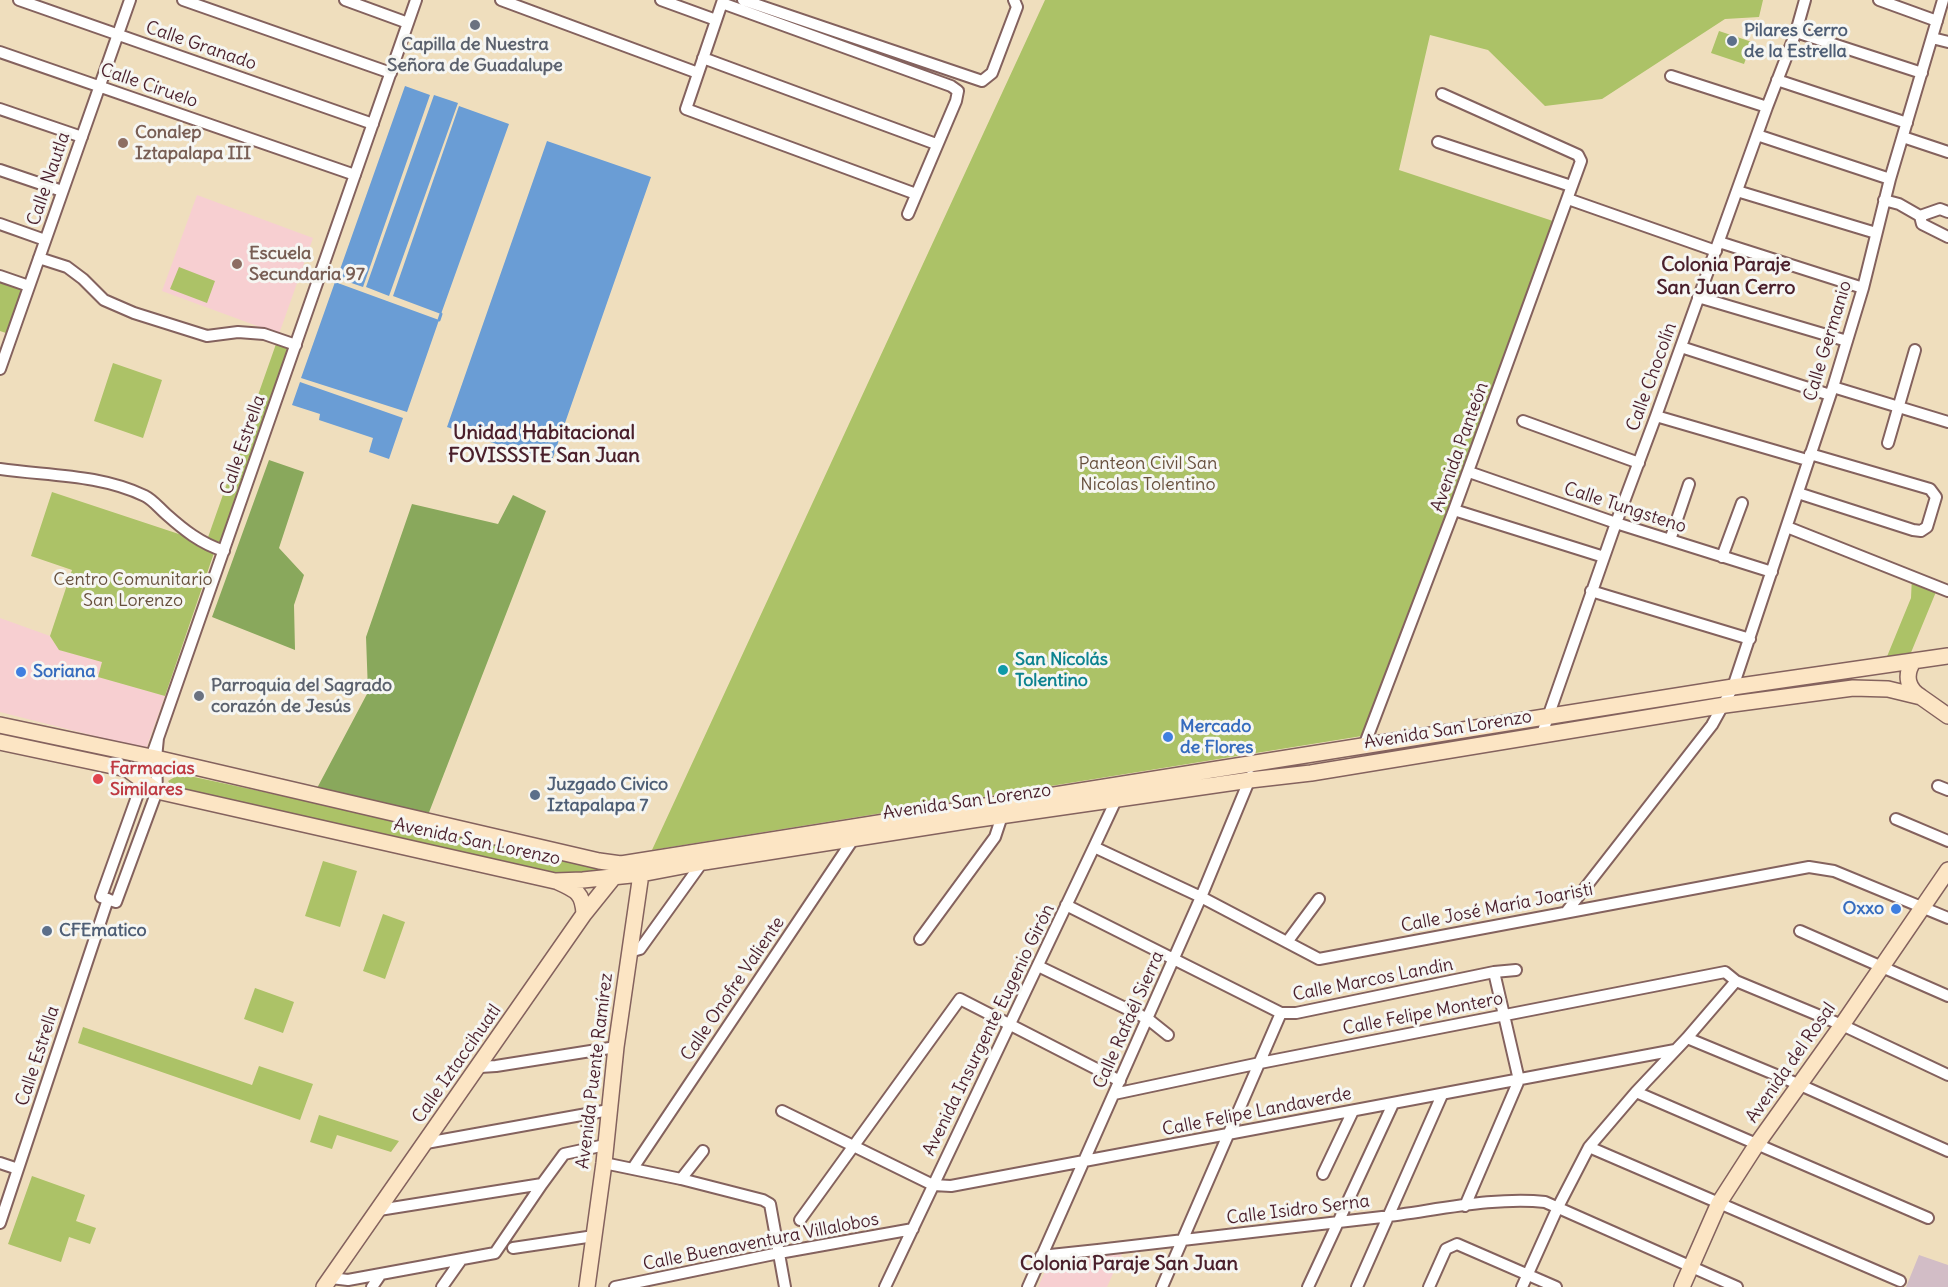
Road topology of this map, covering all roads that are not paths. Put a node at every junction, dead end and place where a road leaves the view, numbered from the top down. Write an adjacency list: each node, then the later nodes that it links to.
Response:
1 (19, 0): 18 (street, Calle Granado)
2 (130, 0): 18 (street, Calle Nautla)
3 (183, 0): 23 (street)
4 (345, 0): 16 (street)
5 (416, 0): 16 (street, Calle Estrella)
6 (501, 0): 24 (street)
7 (661, 0): 14 (street)
8 (743, 0): 9 (street)
9 (1014, 0)
10 (1805, 0): 17 (street, Calle Chocolín)
11 (1879, 0): 15 (street)
12 (1943, 0): 15 (street, Calle Germanio)
13 (722, 2): 14 (street); 38 (street)
14 (716, 20): 22 (street)
15 (1937, 21): 19 (street, Calle Germanio)
16 (408, 23): 23 (street, Calle Estrella)
17 (1796, 32): 25 (street); 27 (street, Calle Chocolín)
18 (118, 34): 28 (street, Calle Nautla); 33 (street, Calle Granado)
19 (1932, 38): 20 (street); 25 (street, Calle Germanio)
20 (1948, 42)
21 (0, 52): 28 (street, Calle Ciruelo)
22 (703, 58): 24 (street); 38 (street)
23 (391, 73): 33 (street, Calle Estrella)
24 (698, 73): 46 (street)
25 (1922, 73): 32 (street, Calle Germanio)
26 (1671, 76): 30 (street)
27 (1777, 80): 30 (street, Calle Chocolín); 32 (street)
28 (100, 86): 35 (street, Calle Nautla); 41 (street, Calle Ciruelo)
29 (1442, 94): 43 (street, Avenida Panteón)
30 (1767, 107): 34 (street, Calle Chocolín)
31 (0, 109): 35 (street)
32 (1907, 123): 36 (street, Calle Germanio)
33 (373, 124): 41 (street, Calle Estrella)
34 (1757, 135): 42 (street); 45 (street, Calle Chocolín)
35 (82, 137): 44 (street, Calle Nautla)
36 (1903, 137): 39 (street); 42 (street, Calle Germanio)
37 (1438, 142): 43 (street)
38 (936, 144): 46 (street)
39 (1948, 152)
40 (0, 170): 44 (street)
41 (355, 176): 63 (street, Calle Estrella)
42 (1890, 179): 48 (street, Calle Germanio)
43 (1571, 186): 47 (street, Avenida Panteón)
44 (63, 191): 55 (street, Calle Nautla)
45 (1737, 191): 53 (street); 56 (street, Calle Chocolín)
46 (915, 194): 50 (street)
47 (1568, 199): 56 (street); 76 (street, Avenida Panteón)
48 (1884, 200): 51 (street); 53 (street, Calle Germanio)
49 (1948, 212): 51 (street)
50 (908, 214)
51 (1920, 216): 54 (street)
52 (0, 224): 55 (street)
53 (1876, 233): 60 (street, Calle Germanio)
54 (1948, 237)
55 (45, 240): 57 (street, Calle Nautla)
56 (1717, 246): 60 (street); 61 (street, Calle Chocolín)
57 (39, 258): 59 (street, Calle Nautla); 63 (street)
58 (0, 276): 59 (street)
59 (29, 286): 66 (street, Calle Nautla)
60 (1863, 288): 62 (street, Calle Germanio)
61 (1698, 297): 62 (street); 64 (street, Calle Chocolín)
62 (1847, 341): 67 (street, Calle Germanio)
63 (296, 345): 84 (street, Calle Estrella)
64 (1681, 347): 67 (street); 69 (street, Calle Chocolín)
65 (1915, 350): 68 (street)
66 (0, 369)
67 (1831, 391): 68 (street); 73 (street, Calle Germanio)
68 (1899, 407): 71 (street); 72 (street)
69 (1656, 416): 73 (street); 74 (street, Calle Chocolín)
70 (1523, 421): 74 (street)
71 (1948, 422)
72 (1888, 443)
73 (1808, 457): 78 (street, Calle Germanio); 78 (street)
74 (1639, 463): 81 (street, Calle Chocolín)
75 (0, 469): 84 (street)
76 (1468, 472): 80 (street, Avenida Panteón); 81 (street, Calle Tungsteno)
77 (1689, 484): 83 (street)
78 (1798, 493): 82 (street, Calle Germanio)
79 (1742, 503): 86 (street)
80 (1455, 510): 85 (street); 103 (street, Avenida Panteón)
81 (1616, 523): 83 (street, Calle Tungsteno); 85 (street, Calle Chocolín)
82 (1787, 527): 87 (street, Calle Germanio); 89 (street)
83 (1670, 540): 86 (street, Calle Tungsteno)
84 (224, 551): 104 (street, Calle Estrella)
85 (1604, 557): 88 (street, Calle Chocolín)
86 (1722, 557): 87 (street, Calle Tungsteno)
87 (1772, 572): 90 (street, Calle Germanio)
88 (1592, 591): 90 (street); 98 (street, Calle Chocolín)
89 (1948, 591)
90 (1750, 639): 93 (street, Calle Germanio)
91 (1948, 656): 92 (main road, Avenida San Lorenzo)
92 (1913, 662): 93 (main road, Avenida San Lorenzo); 94 (main road)
93 (1733, 687): 95 (street, Calle Germanio); 96 (main road, Avenida San Lorenzo)
94 (1921, 698): 95 (main road, Avenida San Lorenzo); 97 (main road, Avenida San Lorenzo)
95 (1725, 705): 100 (main road, Avenida San Lorenzo); 125 (street, Calle Germanio)
96 (1594, 710): 98 (main road, Avenida San Lorenzo); 100 (main road)
97 (1948, 716)
98 (1548, 717): 101 (street, Calle Chocolín); 103 (main road, Avenida San Lorenzo)
99 (0, 725): 104 (main road, Avenida San Lorenzo)
100 (1596, 726): 101 (main road, Avenida San Lorenzo)
101 (1542, 734): 107 (main road, Avenida San Lorenzo)
102 (0, 742): 106 (main road, Avenida San Lorenzo)
103 (1364, 746): 105 (main road, Avenida San Lorenzo)
104 (153, 757): 106 (street, Calle Estrella); 108 (street, Calle Estrella); 117 (main road, Avenida San Lorenzo)
105 (1254, 764): 107 (street, Calle Rafaél Sierra); 109 (main road, Avenida San Lorenzo)
106 (143, 779): 108 (main road, Avenida San Lorenzo); 121 (street, Calle Estrella)
107 (1250, 780): 109 (main road, Avenida San Lorenzo); 120 (street, Calle Rafaél Sierra)
108 (157, 791): 119 (main road, Avenida San Lorenzo); 121 (street, Calle Estrella)
109 (1115, 793): 110 (main road, Avenida San Lorenzo); 112 (main road, Avenida San Lorenzo); 114 (street, Avenida Insurgente Eugenio Girón)
110 (1002, 816): 112 (main road, Avenida San Lorenzo); 129 (street)
111 (1896, 819): 113 (street)
112 (853, 833): 115 (main road, Avenida San Lorenzo); 172 (street, Calle Onofre Valiente)
113 (1948, 841)
114 (1094, 847): 120 (street, Calle José María Joaristi); 123 (street, Avenida Insurgente Eugenio Girón)
115 (703, 857): 116 (main road, Avenida San Lorenzo); 131 (street)
116 (642, 867): 117 (main road, Avenida San Lorenzo); 131 (main road, Avenida Puente Ramírez)
117 (618, 870): 119 (main road, Avenida San Lorenzo); 126 (main road, Calle Iztaccihuatl)
118 (1948, 870): 124 (main road, Avenida del Rosal)
119 (555, 881): 126 (main road)
120 (1201, 897): 130 (street, Calle José María Joaristi); 132 (street, Calle Rafaél Sierra)
121 (108, 899): 173 (street, Calle Estrella)
122 (1319, 899): 130 (street)
123 (1066, 905): 132 (street, Calle Marcos Landin); 134 (street, Avenida Insurgente Eugenio Girón)
124 (1922, 906): 125 (street, Calle José María Joaristi); 127 (street, Calle José María Joaristi); 133 (main road, Avenida del Rosal)
125 (1567, 911): 130 (street, Calle José María Joaristi)
126 (584, 915): 149 (main road, Calle Iztaccihuatl)
127 (1948, 918)
128 (1800, 931): 133 (street)
129 (920, 939)
130 (1287, 942)
131 (629, 952): 146 (main road, Avenida Puente Ramírez)
132 (1173, 959): 139 (street, Calle Marcos Landin); 141 (street, Calle Rafaél Sierra)
133 (1882, 965): 138 (street); 143 (main road, Avenida del Rosal)
134 (1038, 966): 141 (street); 142 (street, Avenida Insurgente Eugenio Girón)
135 (1516, 970): 136 (street, Calle Marcos Landin)
136 (1494, 972): 139 (street, Calle Marcos Landin); 140 (street)
137 (1736, 981): 140 (street, Calle Felipe Montero); 143 (street); 145 (street)
138 (1948, 996)
139 (1281, 1013): 148 (street)
140 (1503, 1015): 148 (street, Calle Felipe Montero); 151 (street)
141 (1148, 1019): 144 (street); 152 (street, Calle Rafaél Sierra)
142 (1009, 1024): 152 (street); 165 (street); 177 (street, Avenida Insurgente Eugenio Girón)
143 (1842, 1025): 150 (street); 153 (main road, Avenida del Rosal)
144 (1168, 1035)
145 (1687, 1038): 147 (street); 153 (street)
146 (616, 1047): 149 (street); 158 (main road, Avenida Puente Ramírez)
147 (1675, 1050): 151 (street, Calle Felipe Landaverde); 154 (street)
148 (1260, 1063): 155 (street, Calle Felipe Montero); 161 (street)
149 (480, 1066): 162 (main road, Calle Iztaccihuatl)
150 (1948, 1075)
151 (1519, 1080): 156 (street, Calle Felipe Landaverde); 179 (street)
152 (1120, 1082): 155 (street, Calle Rafaél Sierra)
153 (1798, 1084): 163 (main road, Avenida del Rosal); 168 (street)
154 (1636, 1092): 163 (street); 166 (street)
155 (1114, 1094): 169 (street, Calle Rafaél Sierra)
156 (1442, 1095): 157 (street, Calle Felipe Landaverde); 182 (street)
157 (1393, 1104): 160 (street, Calle Felipe Landaverde); 186 (street)
158 (609, 1110): 162 (street); 164 (main road, Avenida Puente Ramírez)
159 (782, 1111): 165 (street, Calle Felipe Landaverde)
160 (1353, 1111): 161 (street, Calle Felipe Landaverde); 174 (street)
161 (1228, 1134): 169 (street, Calle Felipe Landaverde); 189 (street)
162 (426, 1143): 181 (main road, Calle Iztaccihuatl)
163 (1757, 1144): 178 (main road, Avenida del Rosal); 184 (street)
164 (605, 1145): 171 (main road, Avenida Puente Ramírez); 176 (street)
165 (853, 1145): 177 (street, Calle Felipe Landaverde); 185 (street)
166 (1589, 1147): 178 (street); 180 (street)
167 (703, 1150): 175 (street)
168 (1948, 1151)
169 (1084, 1161): 177 (street, Calle Felipe Landaverde); 192 (street, Calle Rafaél Sierra)
170 (0, 1162): 173 (street)
171 (604, 1163): 172 (street); 188 (main road, Avenida Puente Ramírez)
172 (633, 1168): 175 (street)
173 (18, 1169): 183 (street, Calle Estrella)
174 (1323, 1174)
175 (681, 1179): 191 (street)
176 (542, 1184): 181 (street); 193 (street)
177 (933, 1185): 187 (street, Avenida Insurgente Eugenio Girón)
178 (1719, 1203): 194 (main road, Avenida del Rosal); 197 (street)
179 (1465, 1206): 180 (street, Calle Isidro Serna); 182 (street, Calle Isidro Serna)
180 (1558, 1207): 194 (street, Calle Isidro Serna); 196 (street)
181 (379, 1209): 198 (main road, Calle Iztaccihuatl)
182 (1388, 1216): 186 (street, Calle Isidro Serna); 208 (street)
183 (1, 1218)
184 (1928, 1218)
185 (800, 1220)
186 (1338, 1222): 189 (street, Calle Isidro Serna); 207 (street)
187 (913, 1229): 191 (street, Calle Buenaventura Villalobos); 204 (street, Avenida Insurgente Eugenio Girón)
188 (594, 1236): 190 (street); 201 (main road, Avenida Puente Ramírez)
189 (1181, 1241): 192 (street, Calle Isidro Serna); 206 (street)
190 (513, 1248)
191 (779, 1253): 202 (street, Calle Buenaventura Villalobos); 203 (street)
192 (1041, 1256): 205 (street, Calle Rafaél Sierra)
193 (461, 1260): 195 (street); 200 (street)
194 (1690, 1267): 212 (main road, Avenida del Rosal); 213 (street, Calle Isidro Serna)
195 (381, 1274): 198 (street); 199 (street)
196 (1527, 1275): 209 (street); 210 (street); 211 (street)
197 (1900, 1281)
198 (328, 1282)
199 (372, 1287)
200 (442, 1287)
201 (587, 1287)
202 (615, 1287)
203 (785, 1287)
204 (885, 1287)
205 (1028, 1287)
206 (1162, 1287)
207 (1308, 1287)
208 (1357, 1287)
209 (1429, 1287)
210 (1522, 1287)
211 (1556, 1287)
212 (1682, 1287)
213 (1737, 1287)

